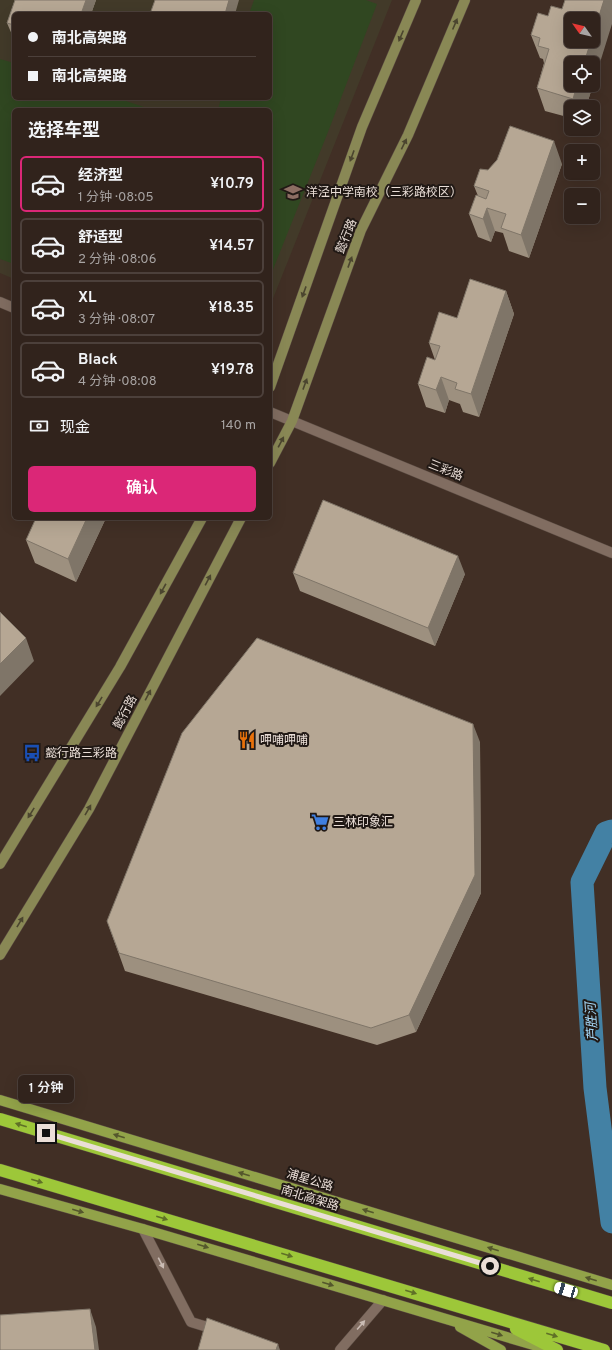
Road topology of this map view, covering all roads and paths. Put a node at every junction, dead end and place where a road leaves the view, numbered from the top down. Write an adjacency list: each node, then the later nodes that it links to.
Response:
1 (416, 0): 5 (street, 懿行路, one-way to 5)
2 (465, 0): 7 (street, 懿行路, one-way to 2)
3 (0, 302): 4 (street)
4 (12, 307)
5 (272, 381)
6 (272, 413): 7 (street, 三彩路)
7 (292, 421): 8 (street, 懿行路, one-way to 7); 11 (street, 三彩路)
8 (272, 459)
9 (201, 520): 12 (street, one-way to 12)
10 (240, 520): 13 (street, 懿行路, one-way to 10)
11 (612, 553)
12 (0, 864)
13 (0, 955)
14 (0, 1100): 19 (main road, 浦星公路, one-way to 14)
15 (0, 1119): 21 (highway, 南北高架路, one-way to 15, bridge)
16 (0, 1170): 22 (highway, one-way to 22)
17 (0, 1189): 18 (main road, one-way to 18)
18 (143, 1229): 20 (main road, one-way to 20); 24 (street, one-way to 24)
19 (612, 1285)
20 (383, 1300): 23 (main road); 25 (street, one-way to 20)
21 (612, 1304)
22 (488, 1315): 28 (highway); 29 (highway, one-way to 29)
23 (446, 1319): 26 (main road); 27 (main road, one-way to 27)
24 (228, 1334)
25 (340, 1350)
26 (501, 1350)
27 (550, 1350)
28 (557, 1350)
29 (604, 1350)

